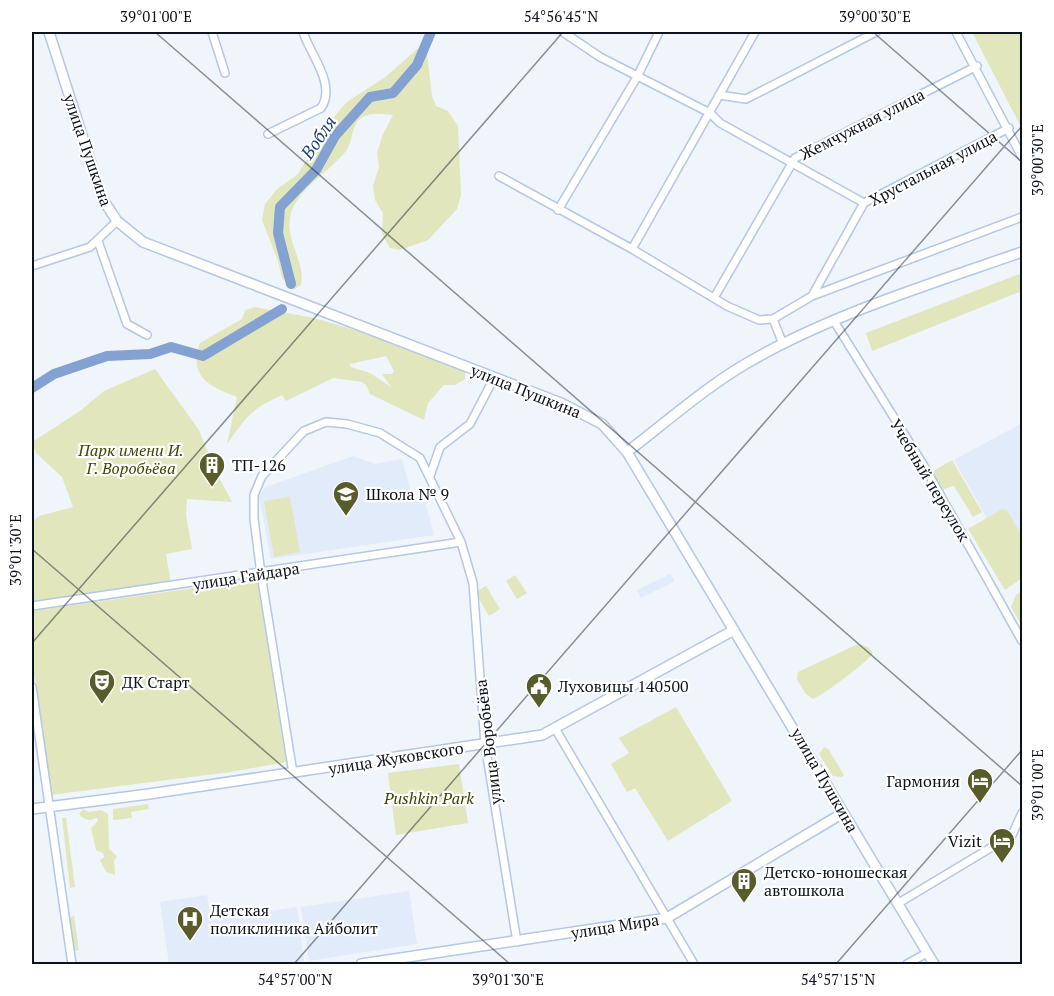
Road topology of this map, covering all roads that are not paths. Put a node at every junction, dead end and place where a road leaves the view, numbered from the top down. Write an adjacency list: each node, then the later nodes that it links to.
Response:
1 (49, 32): 22 (street, улица Пушкина)
2 (212, 32): 10 (street)
3 (303, 32): 15 (street)
4 (563, 32): 11 (street)
5 (659, 32): 11 (street)
6 (755, 32): 12 (street)
7 (876, 32): 12 (street)
8 (956, 32): 9 (street)
9 (977, 66): 14 (street); 17 (street, Жемчужная улица)
10 (225, 73)
11 (637, 77): 13 (street); 20 (street)
12 (719, 95): 13 (street)
13 (710, 113): 17 (street); 24 (street)
14 (1009, 128): 16 (street); 19 (street, Хрустальная улица)
15 (268, 134)
16 (1023, 157)
17 (792, 162): 19 (street); 28 (street, Жемчужная улица)
18 (499, 176): 20 (street)
19 (864, 202): 27 (street, Хрустальная улица)
20 (558, 210): 24 (street)
21 (1023, 217): 27 (street)
22 (117, 221): 23 (street); 33 (street, улица Пушкина)
23 (98, 241): 26 (street); 31 (street)
24 (632, 249): 28 (street)
25 (1023, 252): 30 (street)
26 (32, 266)
27 (812, 296): 29 (street)
28 (714, 298): 29 (street)
29 (773, 319): 32 (street)
30 (834, 321): 32 (street); 40 (street, Учебный переулок)
31 (147, 335)
32 (783, 344): 34 (street)
33 (494, 378): 34 (street, улица Пушкина); 35 (street)
34 (627, 452): 39 (street, улица Пушкина)
35 (430, 476): 36 (street, улица Воробьёва); 37 (street, улица Воробьёва)
36 (461, 542): 37 (street, улица Гайдара); 43 (street, улица Воробьёва)
37 (261, 574): 38 (street, улица Гайдара); 44 (street, улица Воробьёва)
38 (32, 606)
39 (734, 630): 42 (street, улица Жуковского); 47 (street, улица Пушкина)
40 (1023, 641)
41 (32, 687): 45 (street)
42 (556, 730): 43 (street, улица Жуковского); 50 (street)
43 (485, 744): 44 (street, улица Жуковского); 51 (street, улица Воробьёва)
44 (293, 773): 45 (street, улица Жуковского)
45 (49, 806): 46 (street, улица Жуковского); 53 (street)
46 (32, 809)
47 (843, 813): 49 (street, улица Пушкина); 50 (street, улица Мира)
48 (1023, 813): 49 (street)
49 (897, 904): 52 (street, улица Пушкина)
50 (667, 918): 51 (street, улица Мира); 55 (street)
51 (517, 942): 54 (street, улица Мира)
52 (927, 953): 56 (street); 57 (street, улица Пушкина)
53 (72, 964)
54 (361, 964)
55 (694, 964)
56 (907, 964)
57 (934, 964)

